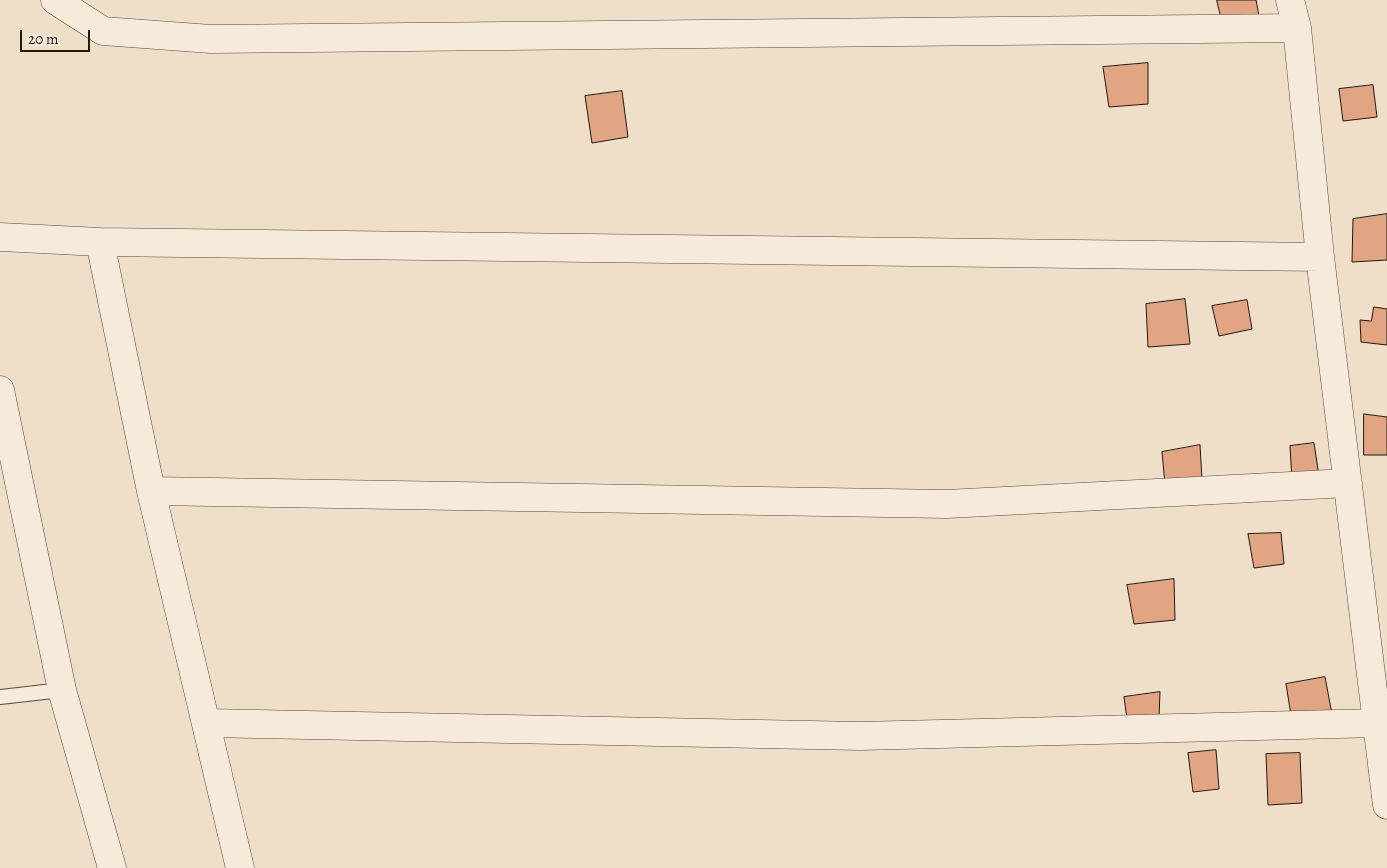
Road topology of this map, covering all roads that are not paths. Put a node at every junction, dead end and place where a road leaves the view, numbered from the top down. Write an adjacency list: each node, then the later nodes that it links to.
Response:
1 (55, 0): 3 (street)
2 (1290, 0): 3 (street)
3 (1297, 28): 6 (street)
4 (0, 237): 5 (street)
5 (100, 242): 6 (street); 10 (street)
6 (1320, 257): 9 (street)
7 (0, 390): 8 (street)
8 (8, 476): 11 (street)
9 (1348, 483): 10 (street); 14 (street)
10 (150, 490): 13 (street)
11 (62, 690): 12 (lane); 16 (street)
12 (0, 697)
13 (206, 723): 14 (street); 17 (street)
14 (1378, 723): 15 (street)
15 (1387, 805)
16 (112, 868)
17 (240, 868)

